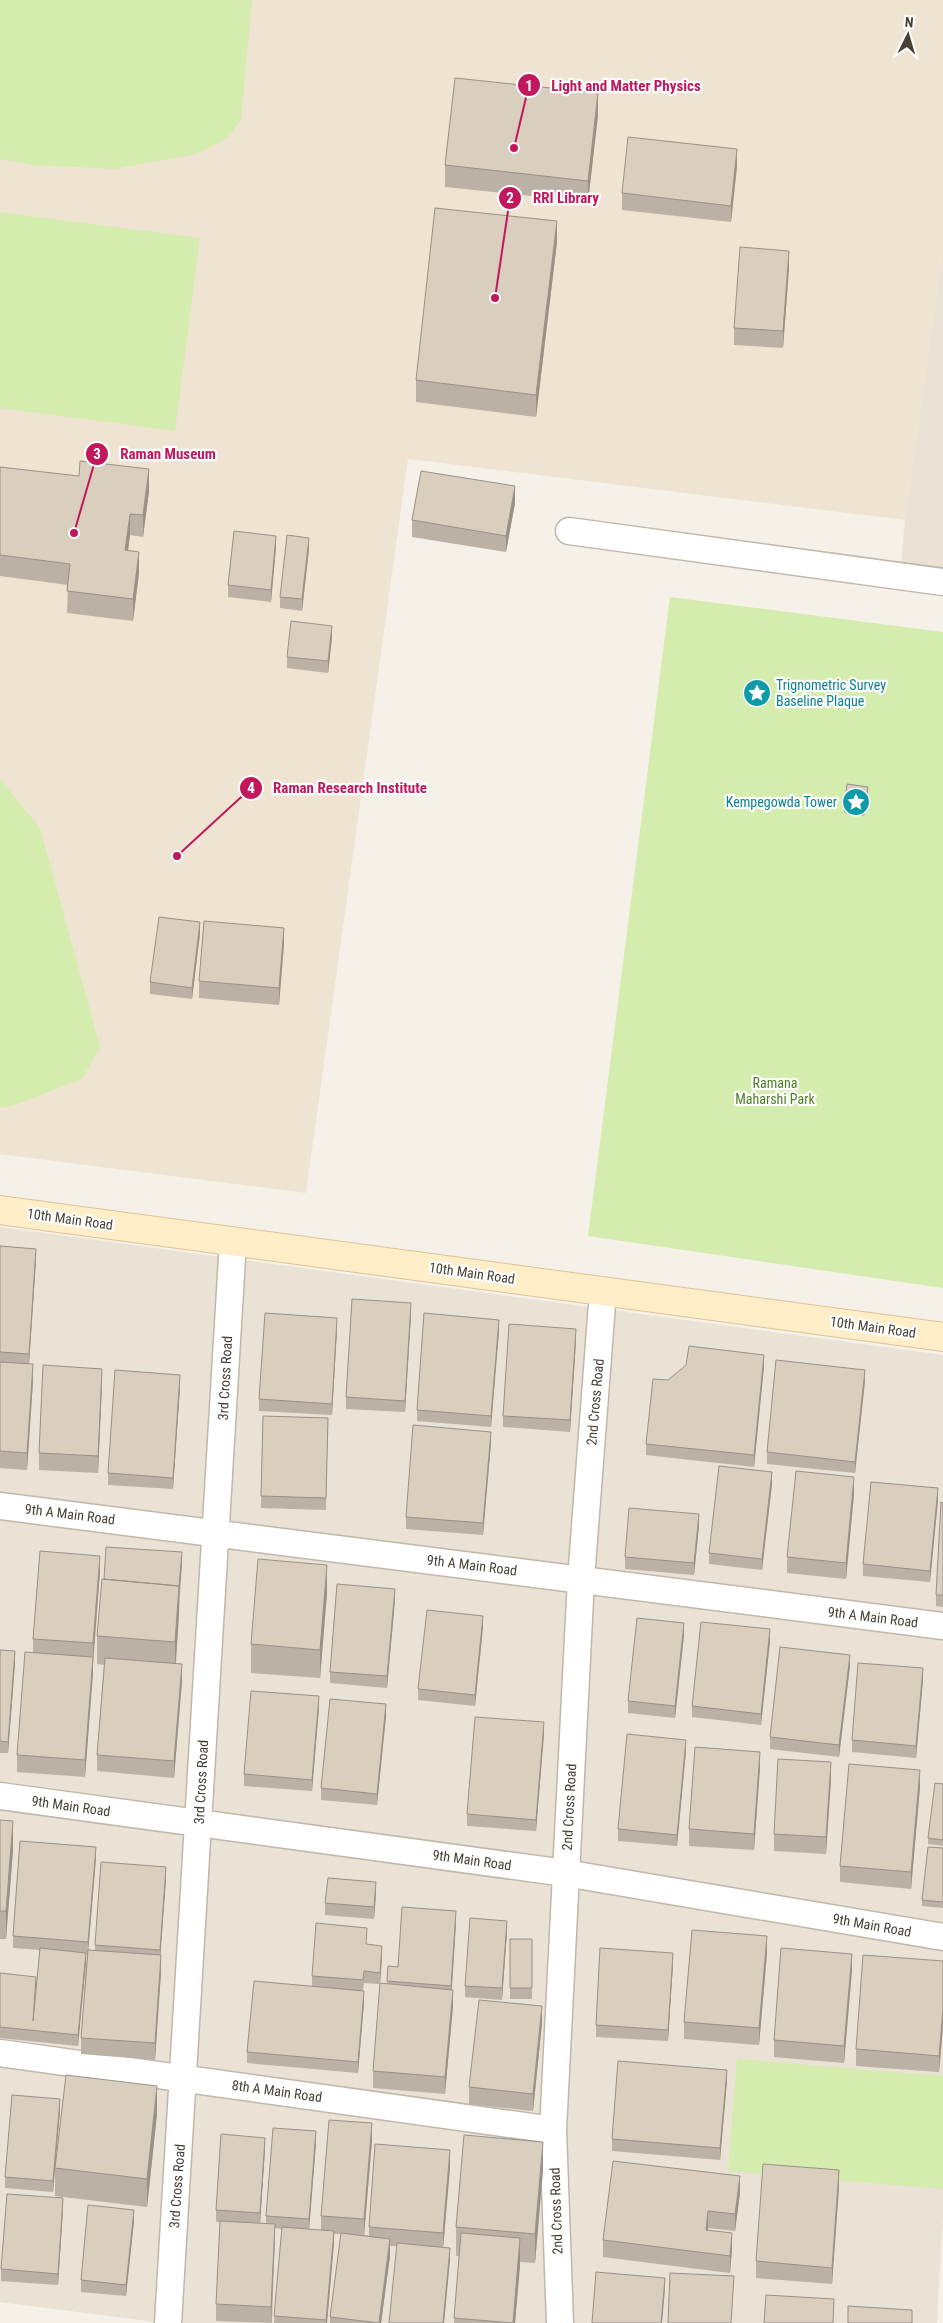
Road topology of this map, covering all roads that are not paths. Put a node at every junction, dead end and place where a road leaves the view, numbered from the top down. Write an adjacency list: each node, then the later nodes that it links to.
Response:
1 (569, 531): 2 (street)
2 (943, 582)
3 (0, 1210): 4 (street, 10th Main Road)
4 (233, 1241): 5 (street, 10th Main Road); 8 (street, 3rd Cross Road)
5 (603, 1291): 6 (street, 10th Main Road); 9 (street, 2nd Cross Road)
6 (943, 1337)
7 (0, 1506): 8 (street, 9th A Main Road)
8 (216, 1533): 9 (street, 9th A Main Road); 12 (street, 3rd Cross Road)
9 (581, 1579): 10 (street, 9th A Main Road); 13 (street, 2nd Cross Road)
10 (943, 1626)
11 (0, 1796): 12 (street, 9th Main Road)
12 (199, 1823): 13 (street, 9th Main Road); 16 (street, 3rd Cross Road)
13 (565, 1872): 14 (street, 9th Main Road); 17 (street, 2nd Cross Road)
14 (943, 1936)
15 (0, 2053): 16 (street, 8th A Main Road)
16 (184, 2078): 17 (street, 8th A Main Road); 18 (street, 3rd Cross Road)
17 (554, 2130): 19 (street, 2nd Cross Road)
18 (168, 2323)
19 (560, 2323)

